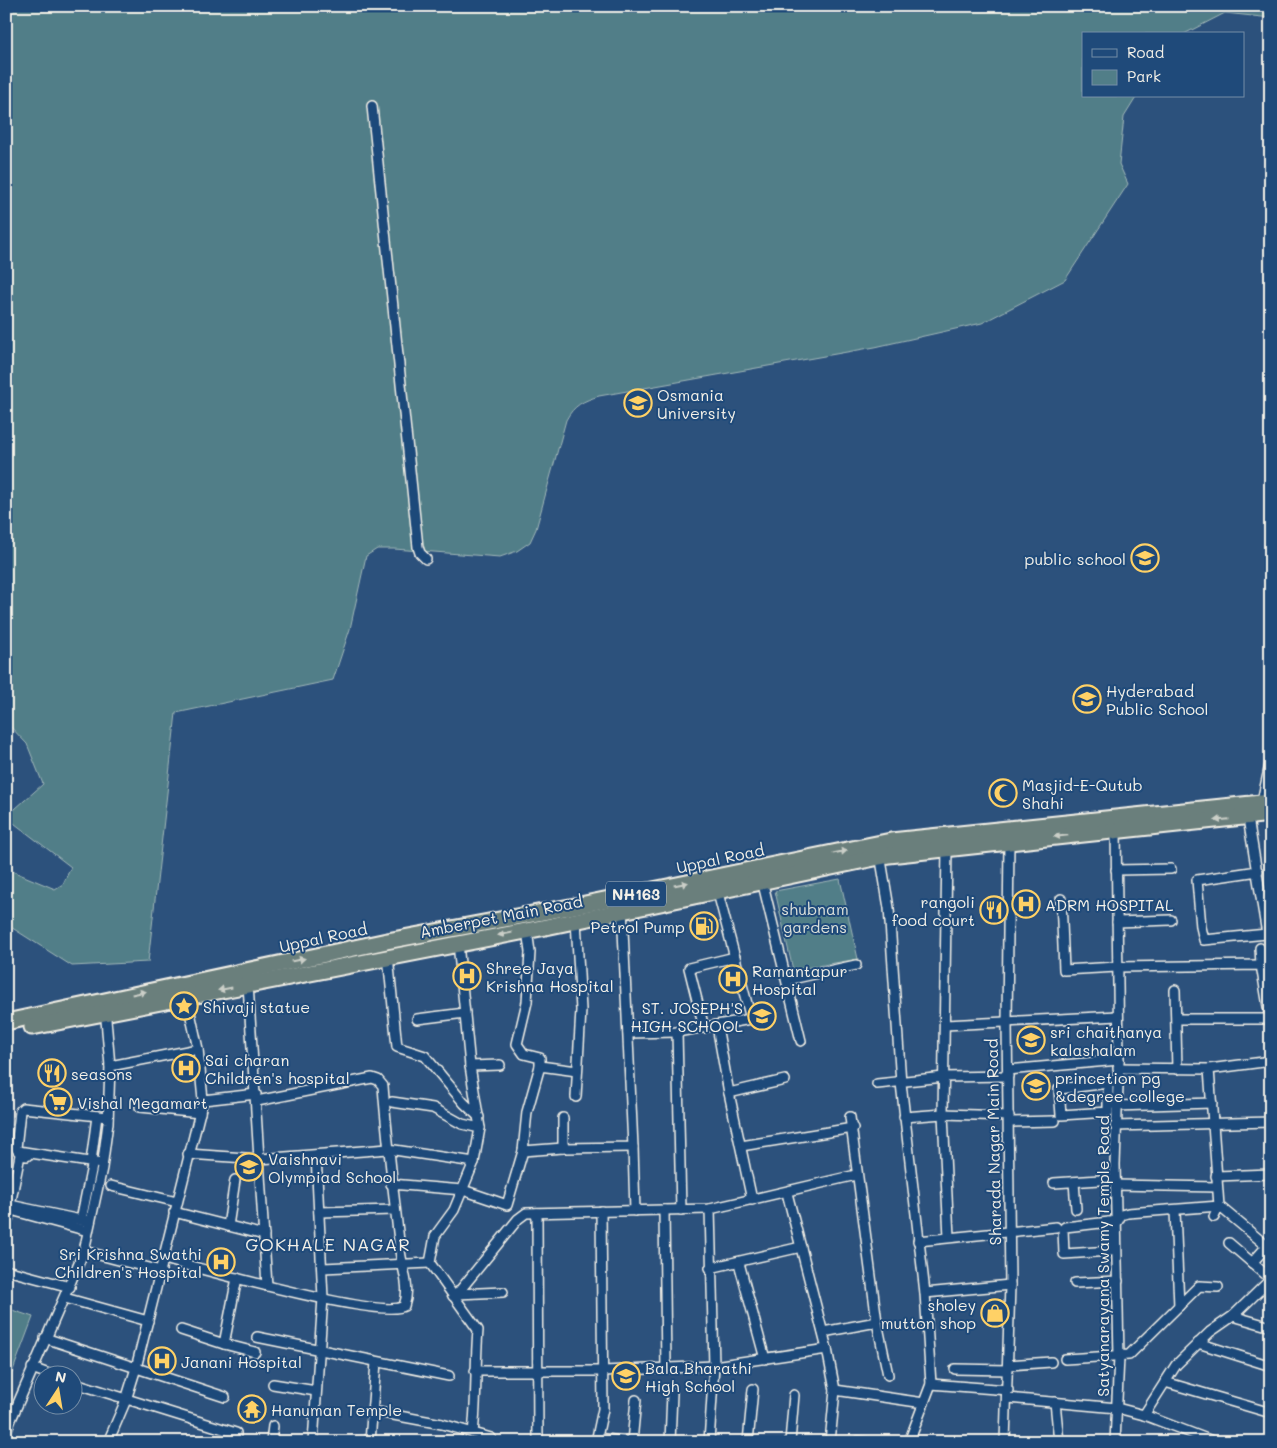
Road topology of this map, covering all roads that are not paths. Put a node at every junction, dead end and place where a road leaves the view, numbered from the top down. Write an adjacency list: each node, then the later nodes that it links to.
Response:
1 (372, 106): 2 (street)
2 (426, 559)
3 (1271, 760): 4 (street)
4 (1262, 811): 5 (highway, Amberpet Main Road / NH163, one-way to 5); 8 (highway, Uppal Road / NH163); 11 (street)
5 (1116, 831): 6 (highway, Amberpet Main Road / NH163, one-way to 6); 10 (street, Satyanarayana Swamy Temple Road)
6 (1009, 842): 7 (highway, Amberpet Main Road / NH163); 38 (street, Sharada Nagar Main Road)
7 (947, 848): 8 (highway, Amberpet Main Road / NH163); 39 (street)
8 (880, 850): 12 (highway, Amberpet Main Road / NH163); 15 (highway, Uppal Road / NH163, one-way to 8); 60 (street)
9 (1171, 869): 10 (street)
10 (1116, 870): 18 (street, Satyanarayana Swamy Temple Road)
11 (1258, 871): 11 (street)
12 (762, 880): 13 (highway, Amberpet Main Road / NH163); 27 (street)
13 (718, 889): 15 (highway, Amberpet Main Road / NH163); 23 (street)
14 (1061, 898): 26 (street)
15 (621, 904): 16 (highway, Amberpet Main Road / NH163); 29 (highway, Uppal Road / NH163, one-way to 15); 44 (street)
16 (576, 920): 19 (highway, Amberpet Main Road / NH163); 55 (street)
17 (1171, 920): 18 (street)
18 (1117, 922): 26 (street, Satyanarayana Swamy Temple Road)
19 (527, 930): 20 (highway, Amberpet Main Road / NH163, one-way to 20); 52 (street)
20 (458, 943): 22 (highway, Amberpet Main Road / NH163); 32 (street)
21 (1260, 948): 25 (street)
22 (388, 956): 28 (highway, Amberpet Main Road / NH163); 76 (street)
23 (735, 957): 40 (street); 41 (street)
24 (856, 965): 27 (street)
25 (1261, 965): 26 (street); 36 (street)
26 (1117, 967): 33 (street, Satyanarayana Swamy Temple Road)
27 (787, 980): 45 (street)
28 (248, 984): 29 (highway, Amberpet Main Road / NH163, one-way to 29); 63 (street)
29 (185, 990): 31 (highway, Amberpet Main Road / NH163); 46 (street)
30 (1175, 990): 35 (street)
31 (105, 1006): 37 (highway, NH163); 42 (highway, Amberpet Main Road / NH163); 50 (street)
32 (465, 1013): 34 (street); 51 (street)
33 (1118, 1016): 38 (street); 49 (street, Satyanarayana Swamy Temple Road)
34 (417, 1019)
35 (1176, 1019): 36 (street); 53 (street)
36 (1270, 1021)
37 (6, 1022)
38 (1007, 1023): 39 (street); 56 (street, Sharada Nagar Main Road)
39 (945, 1025): 57 (street)
40 (717, 1026): 41 (street); 62 (street)
41 (704, 1028): 43 (street)
42 (6, 1032)
43 (677, 1032): 44 (street); 114 (street)
44 (628, 1033): 86 (street)
45 (801, 1040)
46 (198, 1049): 50 (street); 65 (street)
47 (1271, 1061): 54 (street)
48 (500, 1064): 51 (street)
49 (1118, 1064): 53 (street); 56 (street); 59 (street, Satyanarayana Swamy Temple Road)
50 (110, 1066): 73 (street)
51 (470, 1066): 76 (street)
52 (540, 1066): 55 (street); 89 (street)
53 (1176, 1069): 54 (street)
54 (1208, 1069): 67 (street)
55 (577, 1071): 64 (street)
56 (1008, 1073): 57 (street); 78 (street, Sharada Nagar Main Road)
57 (944, 1077): 60 (street); 71 (street)
58 (785, 1080): 62 (street)
59 (1112, 1082): 59 (street); 68 (street, Satyanarayana Swamy Temple Road)
60 (901, 1083): 61 (street); 75 (street)
61 (877, 1084)
62 (729, 1093): 85 (street)
63 (256, 1097): 65 (street); 88 (street); 92 (street)
64 (576, 1097)
65 (203, 1100): 70 (street)
66 (392, 1102): 83 (street)
67 (1212, 1103): 68 (street); 81 (street)
68 (1116, 1106): 82 (street, Satyanarayana Swamy Temple Road)
69 (140, 1107): 70 (street)
70 (200, 1113): 90 (street)
71 (944, 1114): 75 (street); 78 (street); 130 (street)
72 (96, 1116): 73 (street); 94 (street); 94 (street)
73 (108, 1117): 94 (street)
74 (850, 1117): 84 (street)
75 (904, 1117): 131 (street)
76 (480, 1118): 83 (street)
77 (563, 1118): 87 (street)
78 (1009, 1119): 79 (street); 128 (street, Sharada Nagar Main Road)
79 (1055, 1121)
80 (1271, 1122): 81 (street)
81 (1214, 1123): 82 (street); 97 (street)
82 (1115, 1126): 100 (street, Satyanarayana Swamy Temple Road)
83 (480, 1128): 93 (street)
84 (853, 1128): 85 (street); 96 (street)
85 (741, 1146): 107 (street)
86 (633, 1147): 87 (street); 112 (street)
87 (563, 1148): 89 (street)
88 (388, 1149): 91 (street); 93 (street); 102 (street)
89 (523, 1151): 105 (street)
90 (188, 1154): 92 (street); 108 (street)
91 (316, 1155): 92 (street); 119 (street)
92 (260, 1159): 129 (street)
93 (474, 1162): 105 (street)
94 (97, 1165): 124 (street); 124 (street)
95 (1271, 1174): 97 (street)
96 (856, 1175): 106 (street); 160 (street)
97 (1216, 1176): 104 (street)
98 (235, 1180): 125 (street)
99 (1074, 1182): 100 (street); 101 (street); 110 (street)
100 (1115, 1182): 104 (street); 122 (street, Satyanarayana Swamy Temple Road)
101 (1054, 1183)
102 (391, 1184): 105 (street); 111 (street)
103 (111, 1186): 108 (street)
104 (1217, 1187): 109 (street)
105 (463, 1190): 136 (street)
106 (787, 1193): 107 (street); 133 (street)
107 (752, 1200): 115 (street)
108 (177, 1202): 118 (street)
109 (1220, 1206): 117 (street); 121 (street); 138 (street)
110 (1076, 1209)
111 (395, 1210): 119 (street); 139 (street)
112 (635, 1210): 113 (street); 116 (street)
113 (664, 1210): 114 (street); 182 (street)
114 (682, 1210): 115 (street)
115 (710, 1210): 141 (street)
116 (601, 1211): 120 (street); 186 (street)
117 (1175, 1211): 122 (street); 157 (street)
118 (174, 1212): 125 (street); 135 (street)
119 (319, 1212): 140 (street)
120 (537, 1213): 154 (street); 184 (street)
121 (1214, 1217)
122 (1118, 1221): 123 (street); 145 (street, Satyanarayana Swamy Temple Road)
123 (1108, 1222): 123 (street)
124 (86, 1224): 126 (street); 134 (street)
125 (228, 1226): 129 (street)
126 (6, 1227)
127 (1056, 1227): 128 (street)
128 (1010, 1232): 130 (street); 148 (street, Sharada Nagar Main Road)
129 (264, 1235): 150 (street)
130 (950, 1237): 131 (street)
131 (918, 1241): 153 (street)
132 (1229, 1243): 138 (street)
133 (801, 1247): 137 (street); 163 (street)
134 (84, 1251): 143 (street); 149 (street)
135 (164, 1258): 143 (street); 144 (street)
136 (430, 1263): 139 (street); 154 (street)
137 (739, 1263): 141 (street); 172 (street)
138 (1252, 1263): 146 (street)
139 (401, 1264): 140 (street); 156 (street)
140 (322, 1268): 156 (street)
141 (710, 1268): 177 (street)
142 (6, 1270): 149 (street)
143 (161, 1271): 159 (street)
144 (237, 1278): 150 (street); 167 (street)
145 (1118, 1281): 147 (street); 171 (street, Satyanarayana Swamy Temple Road)
146 (1270, 1281): 158 (street)
147 (1075, 1283)
148 (1010, 1285): 153 (street); 179 (street, Sharada Nagar Main Road)
149 (70, 1286): 155 (street)
150 (267, 1286): 156 (street)
151 (1218, 1288): 157 (street)
152 (503, 1292): 154 (street)
153 (925, 1293): 191 (street)
154 (455, 1295): 185 (street)
155 (65, 1298): 159 (street); 165 (street)
156 (323, 1298): 169 (street)
157 (1179, 1306): 171 (street)
158 (1233, 1316): 161 (street); 166 (street)
159 (148, 1321): 181 (street)
160 (877, 1322): 163 (street); 187 (street)
161 (1271, 1327)
162 (181, 1330): 167 (street)
163 (823, 1332): 168 (street)
164 (257, 1337): 169 (street)
165 (45, 1338): 176 (street); 181 (street)
166 (1198, 1343): 178 (street); 189 (street)
167 (224, 1344): 170 (street)
168 (827, 1349): 172 (street); 194 (street)
169 (320, 1350): 174 (street); 195 (street)
170 (255, 1352)
171 (1119, 1357): 173 (street); 204 (street, Satyanarayana Swamy Temple Road)
172 (765, 1359): 177 (street)
173 (1065, 1359)
174 (376, 1362): 188 (street); 205 (street)
175 (1051, 1362): 179 (street)
176 (33, 1366)
177 (714, 1366): 182 (street); 221 (street)
178 (1271, 1366)
179 (1008, 1367): 183 (street); 197 (street, Sharada Nagar Main Road)
180 (32, 1368): 209 (street)
181 (136, 1368): 199 (street); 200 (street)
182 (666, 1368): 186 (street)
183 (955, 1368)
184 (538, 1370): 185 (street); 186 (street); 218 (street)
185 (474, 1371): 210 (street)
186 (603, 1371): 212 (street)
187 (888, 1375)
188 (449, 1376)
189 (1165, 1382): 206 (street); 207 (street)
190 (273, 1384): 195 (street)
191 (931, 1384): 197 (street); 203 (street)
192 (82, 1385): 200 (street)
193 (753, 1389): 222 (street)
194 (835, 1390): 203 (street); 224 (street)
195 (316, 1391): 216 (street)
196 (672, 1393): 220 (street)
197 (1008, 1394): 202 (street); 226 (street, Sharada Nagar Main Road)
198 (794, 1395): 223 (street)
199 (225, 1397)
200 (126, 1400): 213 (street); 214 (street)
201 (636, 1400): 219 (street)
202 (1055, 1402): 204 (street); 227 (street)
203 (924, 1403): 225 (street)
204 (1118, 1408): 207 (street); 228 (street, Satyanarayana Swamy Temple Road)
205 (372, 1411): 210 (street); 217 (street)
206 (1271, 1412)
207 (1144, 1415): 229 (street)
208 (274, 1426): 215 (street)
209 (6, 1431)
210 (473, 1433): 211 (street)
211 (491, 1437)
212 (597, 1440): 219 (street)
213 (108, 1442)
214 (236, 1442)
215 (271, 1442)
216 (313, 1442)
217 (370, 1442)
218 (538, 1442)
219 (631, 1442)
220 (670, 1442)
221 (709, 1442)
222 (748, 1442)
223 (790, 1442)
224 (830, 1442)
225 (909, 1442)
226 (1005, 1442)
227 (1059, 1442)
228 (1115, 1442)
229 (1214, 1442)

